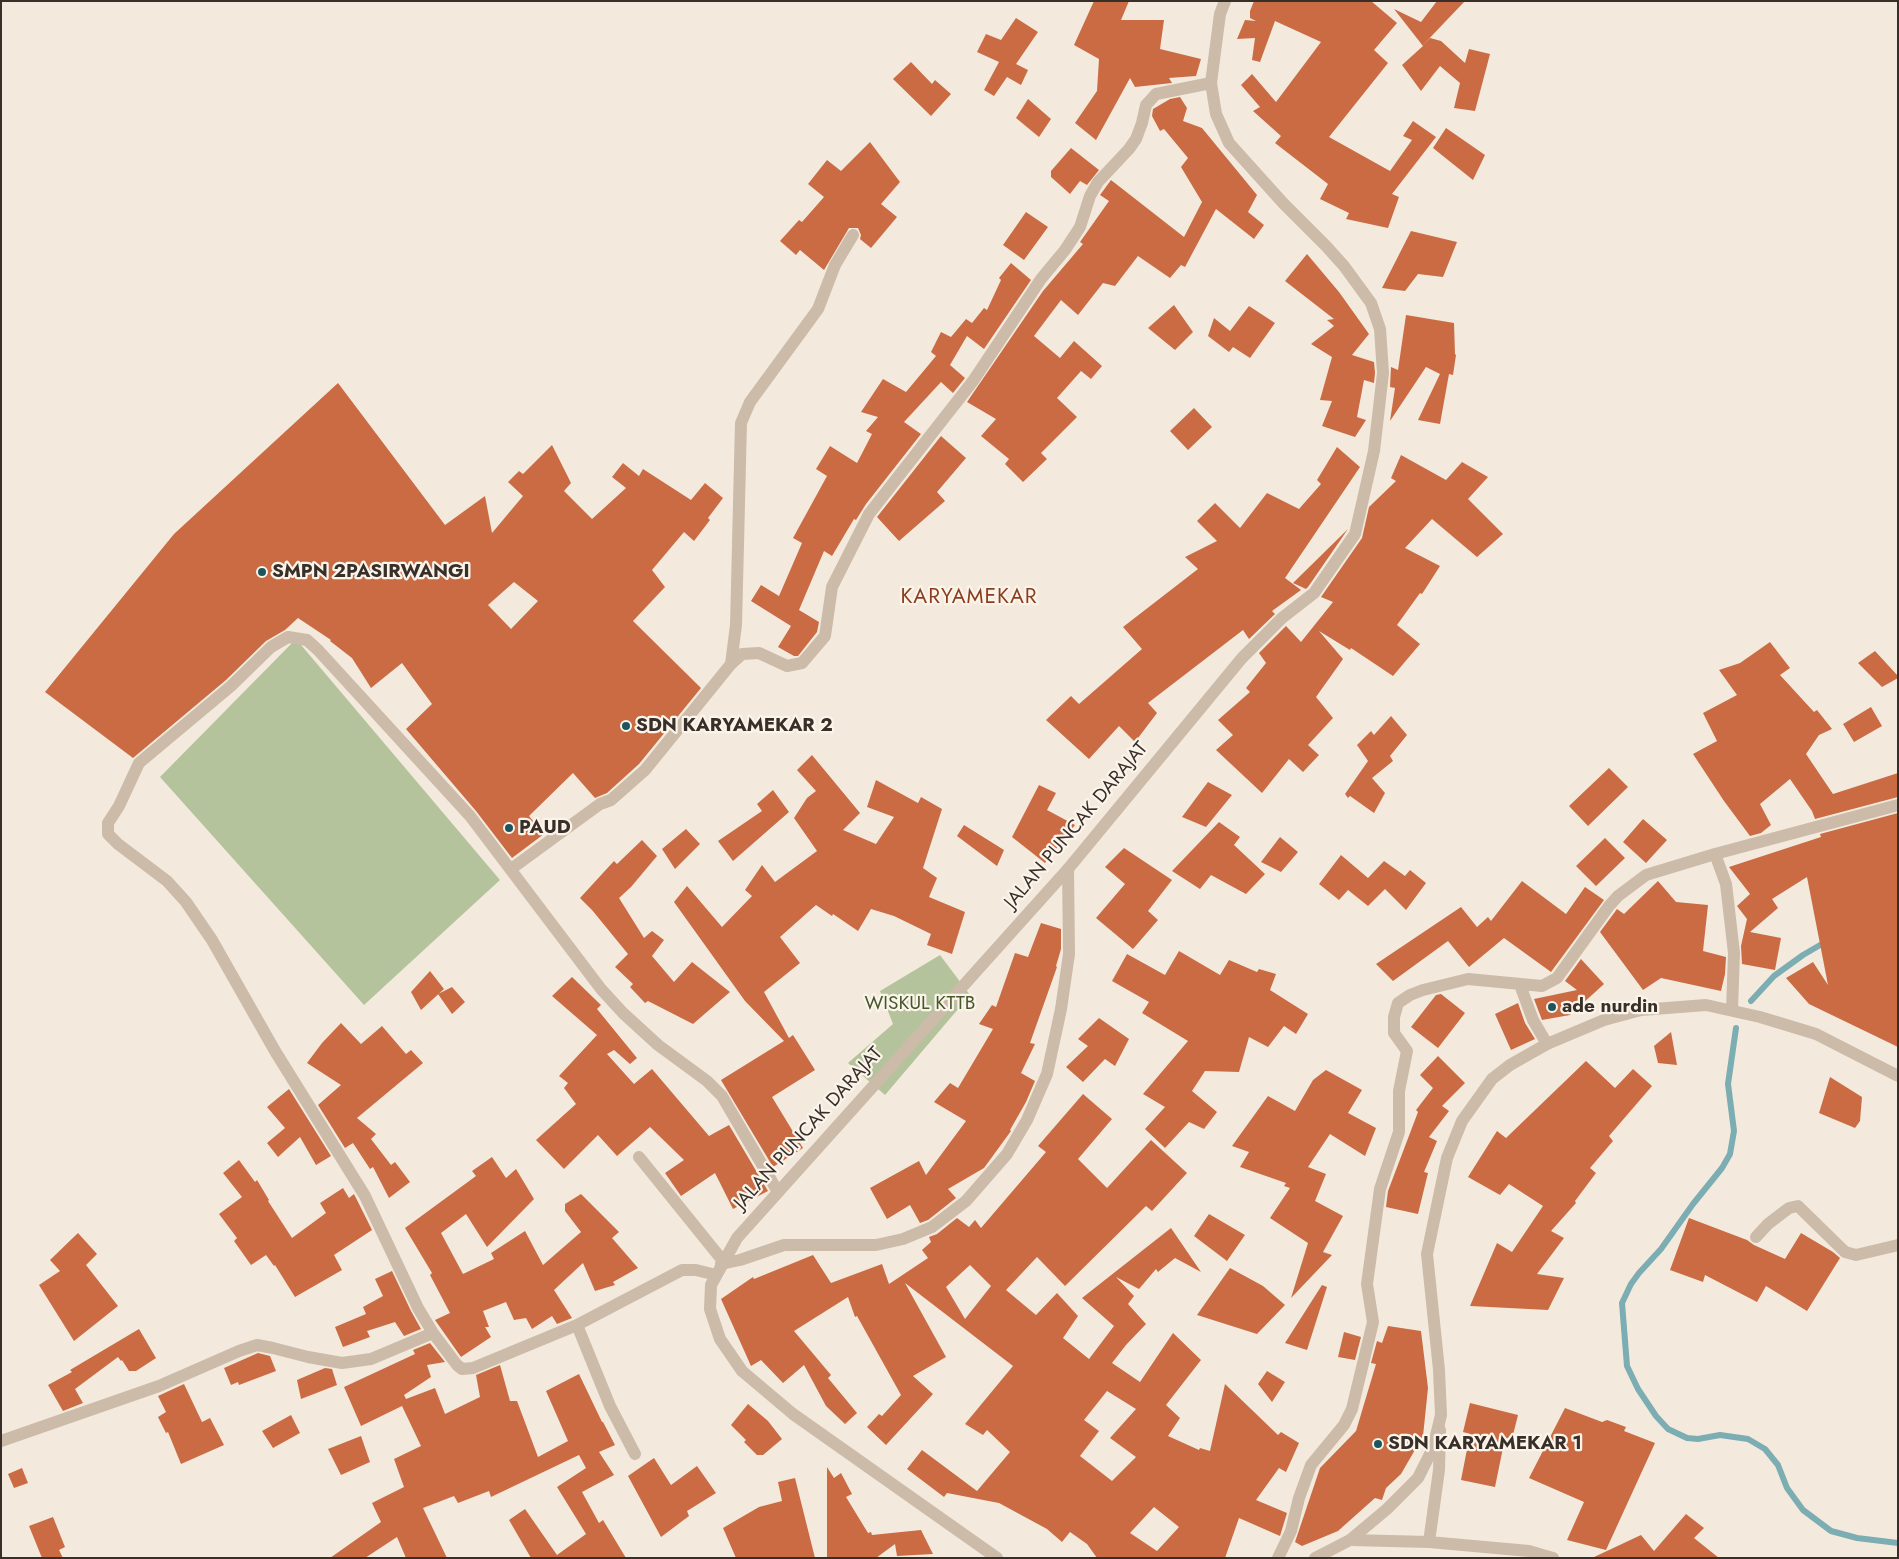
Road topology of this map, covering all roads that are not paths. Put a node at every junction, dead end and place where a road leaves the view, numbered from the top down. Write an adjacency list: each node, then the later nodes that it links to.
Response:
1 (1225, 1): 2 (street, JALAN PUNCAK DARAJAT)
2 (1211, 82): 4 (street); 8 (street, JALAN PUNCAK DARAJAT)
3 (853, 235): 4 (street)
4 (731, 664): 7 (street)
5 (1898, 805): 6 (street)
6 (1715, 854): 9 (street); 10 (street)
7 (510, 869): 14 (street); 19 (street)
8 (1068, 869): 14 (street, JALAN PUNCAK DARAJAT); 17 (street)
9 (1520, 985): 11 (street); 26 (street)
10 (1732, 1010)
11 (1547, 1044): 12 (street); 20 (street)
12 (1898, 1076)
13 (639, 1158): 17 (street)
14 (778, 1192): 17 (street, JALAN PUNCAK DARAJAT)
15 (1756, 1237): 16 (street)
16 (1898, 1246)
17 (720, 1267): 18 (street); 25 (street, JALAN PUNCAK DARAJAT)
18 (577, 1325): 19 (street); 22 (street)
19 (433, 1333): 21 (street)
20 (1441, 1415): 23 (street); 24 (street)
21 (1, 1441)
22 (635, 1454)
23 (1350, 1540): 24 (street); 27 (street)
24 (1429, 1542): 28 (street)
25 (997, 1558)
26 (1278, 1558)
27 (1315, 1558)
28 (1553, 1558)

